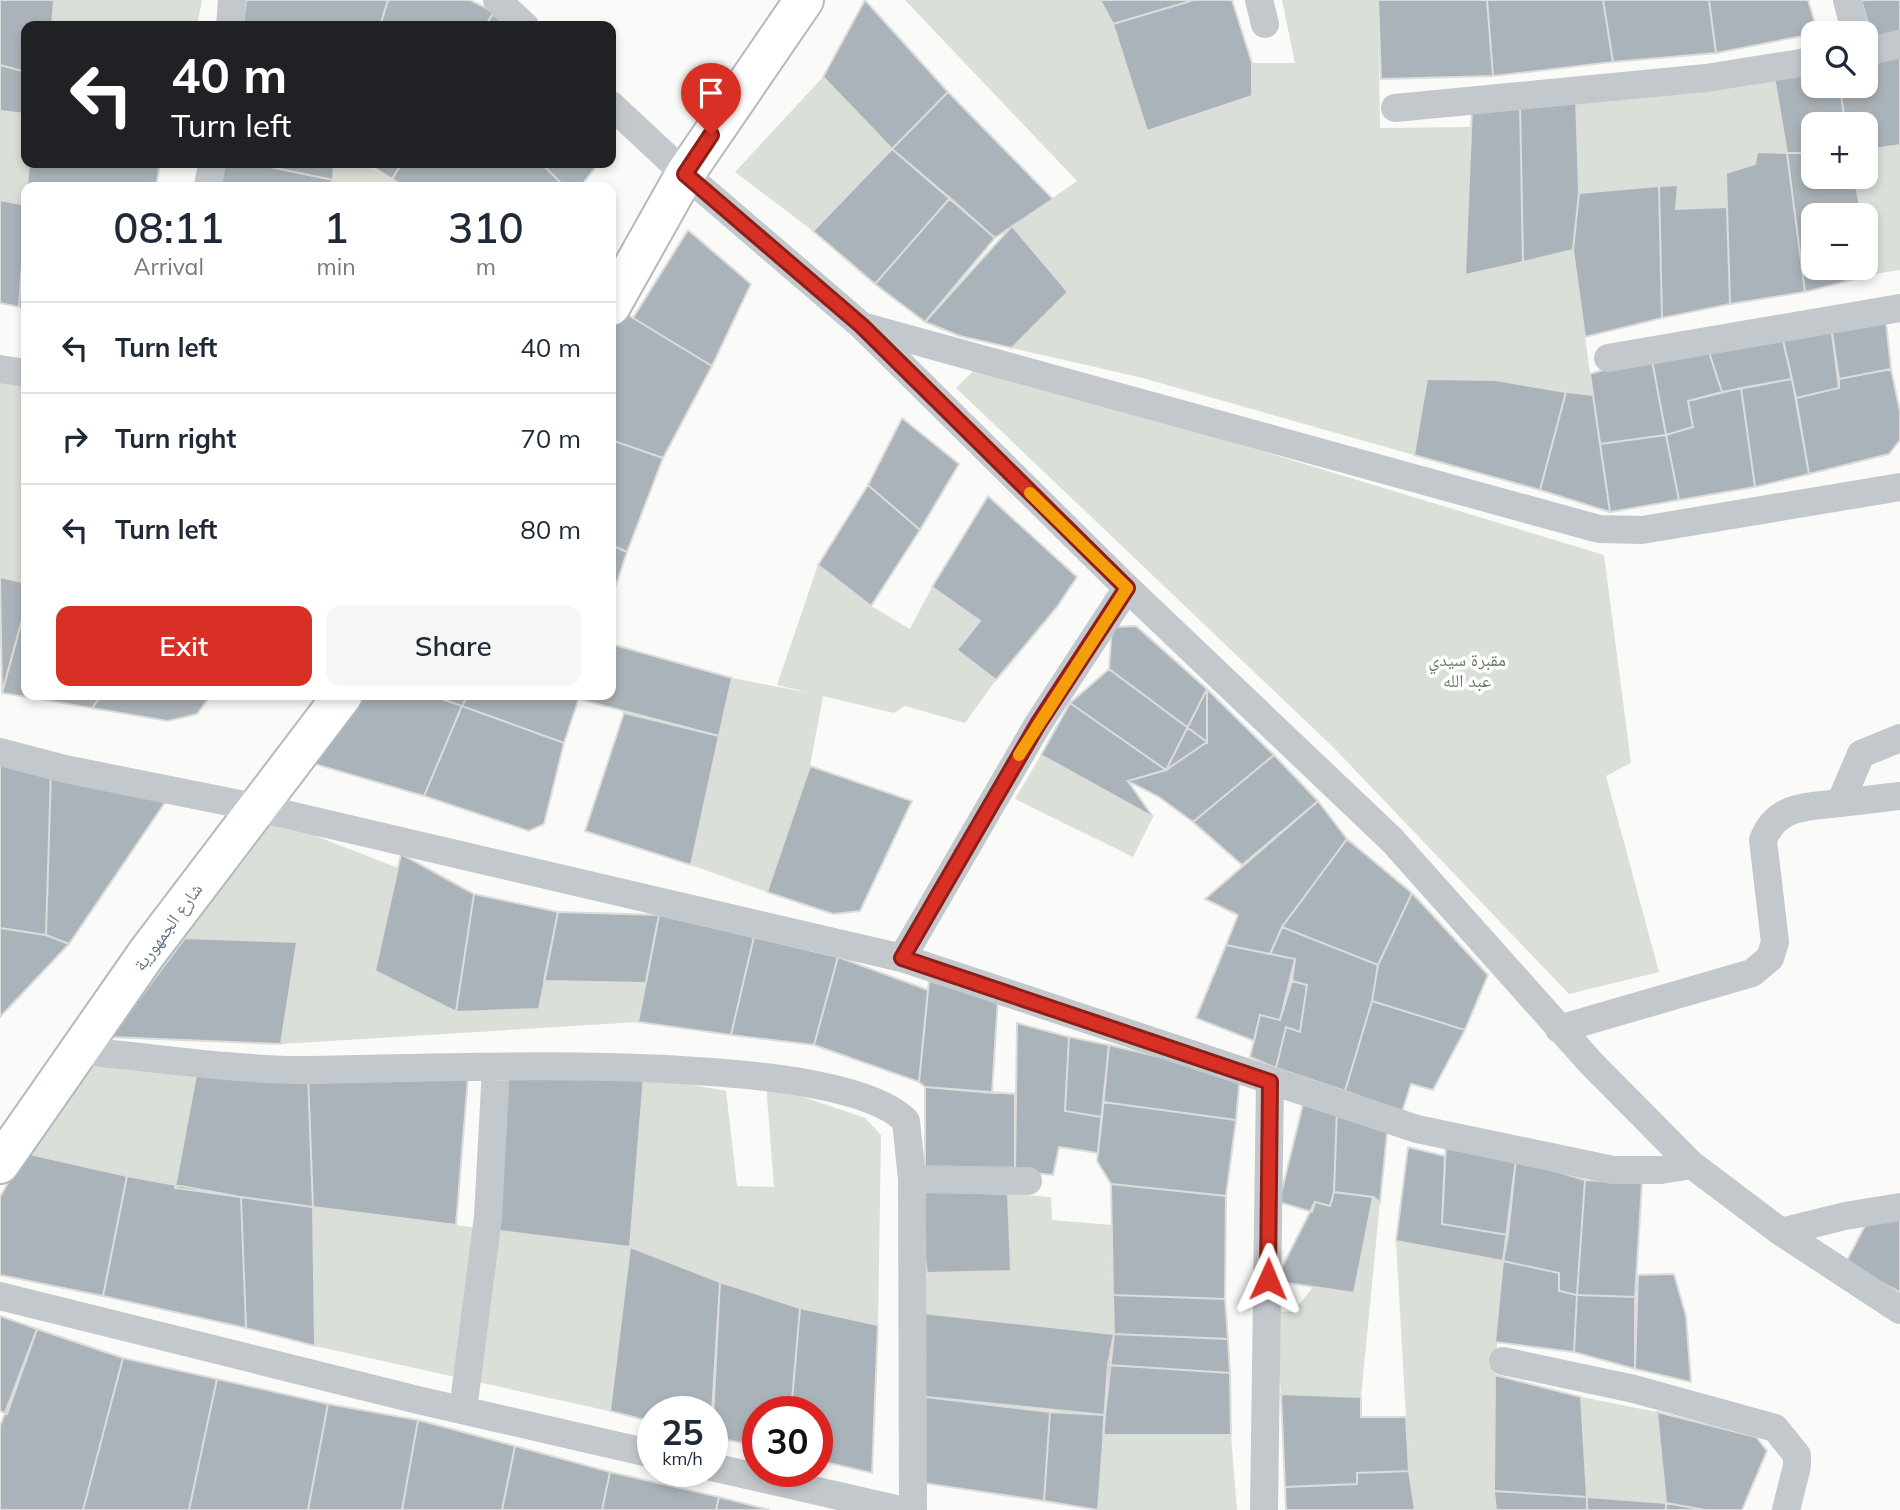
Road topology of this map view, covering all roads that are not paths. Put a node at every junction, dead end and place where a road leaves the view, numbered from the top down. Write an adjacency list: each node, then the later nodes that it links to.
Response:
1 (232, 0): 5 (street)
2 (497, 0): 6 (street)
3 (804, 0): 13 (main road)
4 (1847, 0): 7 (street)
5 (230, 21)
6 (520, 21)
7 (1853, 21)
8 (1900, 44): 9 (street)
9 (1878, 49)
10 (1801, 63): 11 (street)
11 (1395, 108)
12 (616, 110): 13 (street)
13 (685, 174): 14 (main road); 16 (street)
14 (616, 297)
15 (1900, 308): 17 (street)
16 (862, 326): 20 (street); 21 (street)
17 (1608, 358)
18 (0, 369): 19 (street)
19 (21, 372)
20 (1900, 487)
21 (1127, 588): 28 (street); 29 (street)
22 (340, 700): 27 (main road, شارع الجمهورية)
23 (1900, 738): 26 (street)
24 (0, 752): 27 (street)
25 (1900, 796): 26 (street)
26 (1840, 803): 29 (street)
27 (259, 808): 28 (street); 30 (main road, شارع الجمهورية)
28 (902, 958): 32 (street)
29 (1559, 1029): 34 (street)
30 (81, 1051): 31 (street); 33 (main road, شارع الجمهورية)
31 (496, 1068): 35 (street); 42 (street)
32 (1270, 1082): 34 (street); 47 (street)
33 (0, 1164)
34 (1692, 1165): 38 (street)
35 (912, 1179): 36 (street); 46 (street)
36 (1028, 1181)
37 (1900, 1207): 38 (street)
38 (1781, 1232): 40 (street)
39 (0, 1296): 42 (street)
40 (1900, 1310)
41 (1503, 1361): 48 (street)
42 (463, 1410): 43 (street)
43 (637, 1450)
44 (728, 1471): 45 (street)
45 (900, 1510)
46 (913, 1510)
47 (1264, 1510)
48 (1786, 1510)

